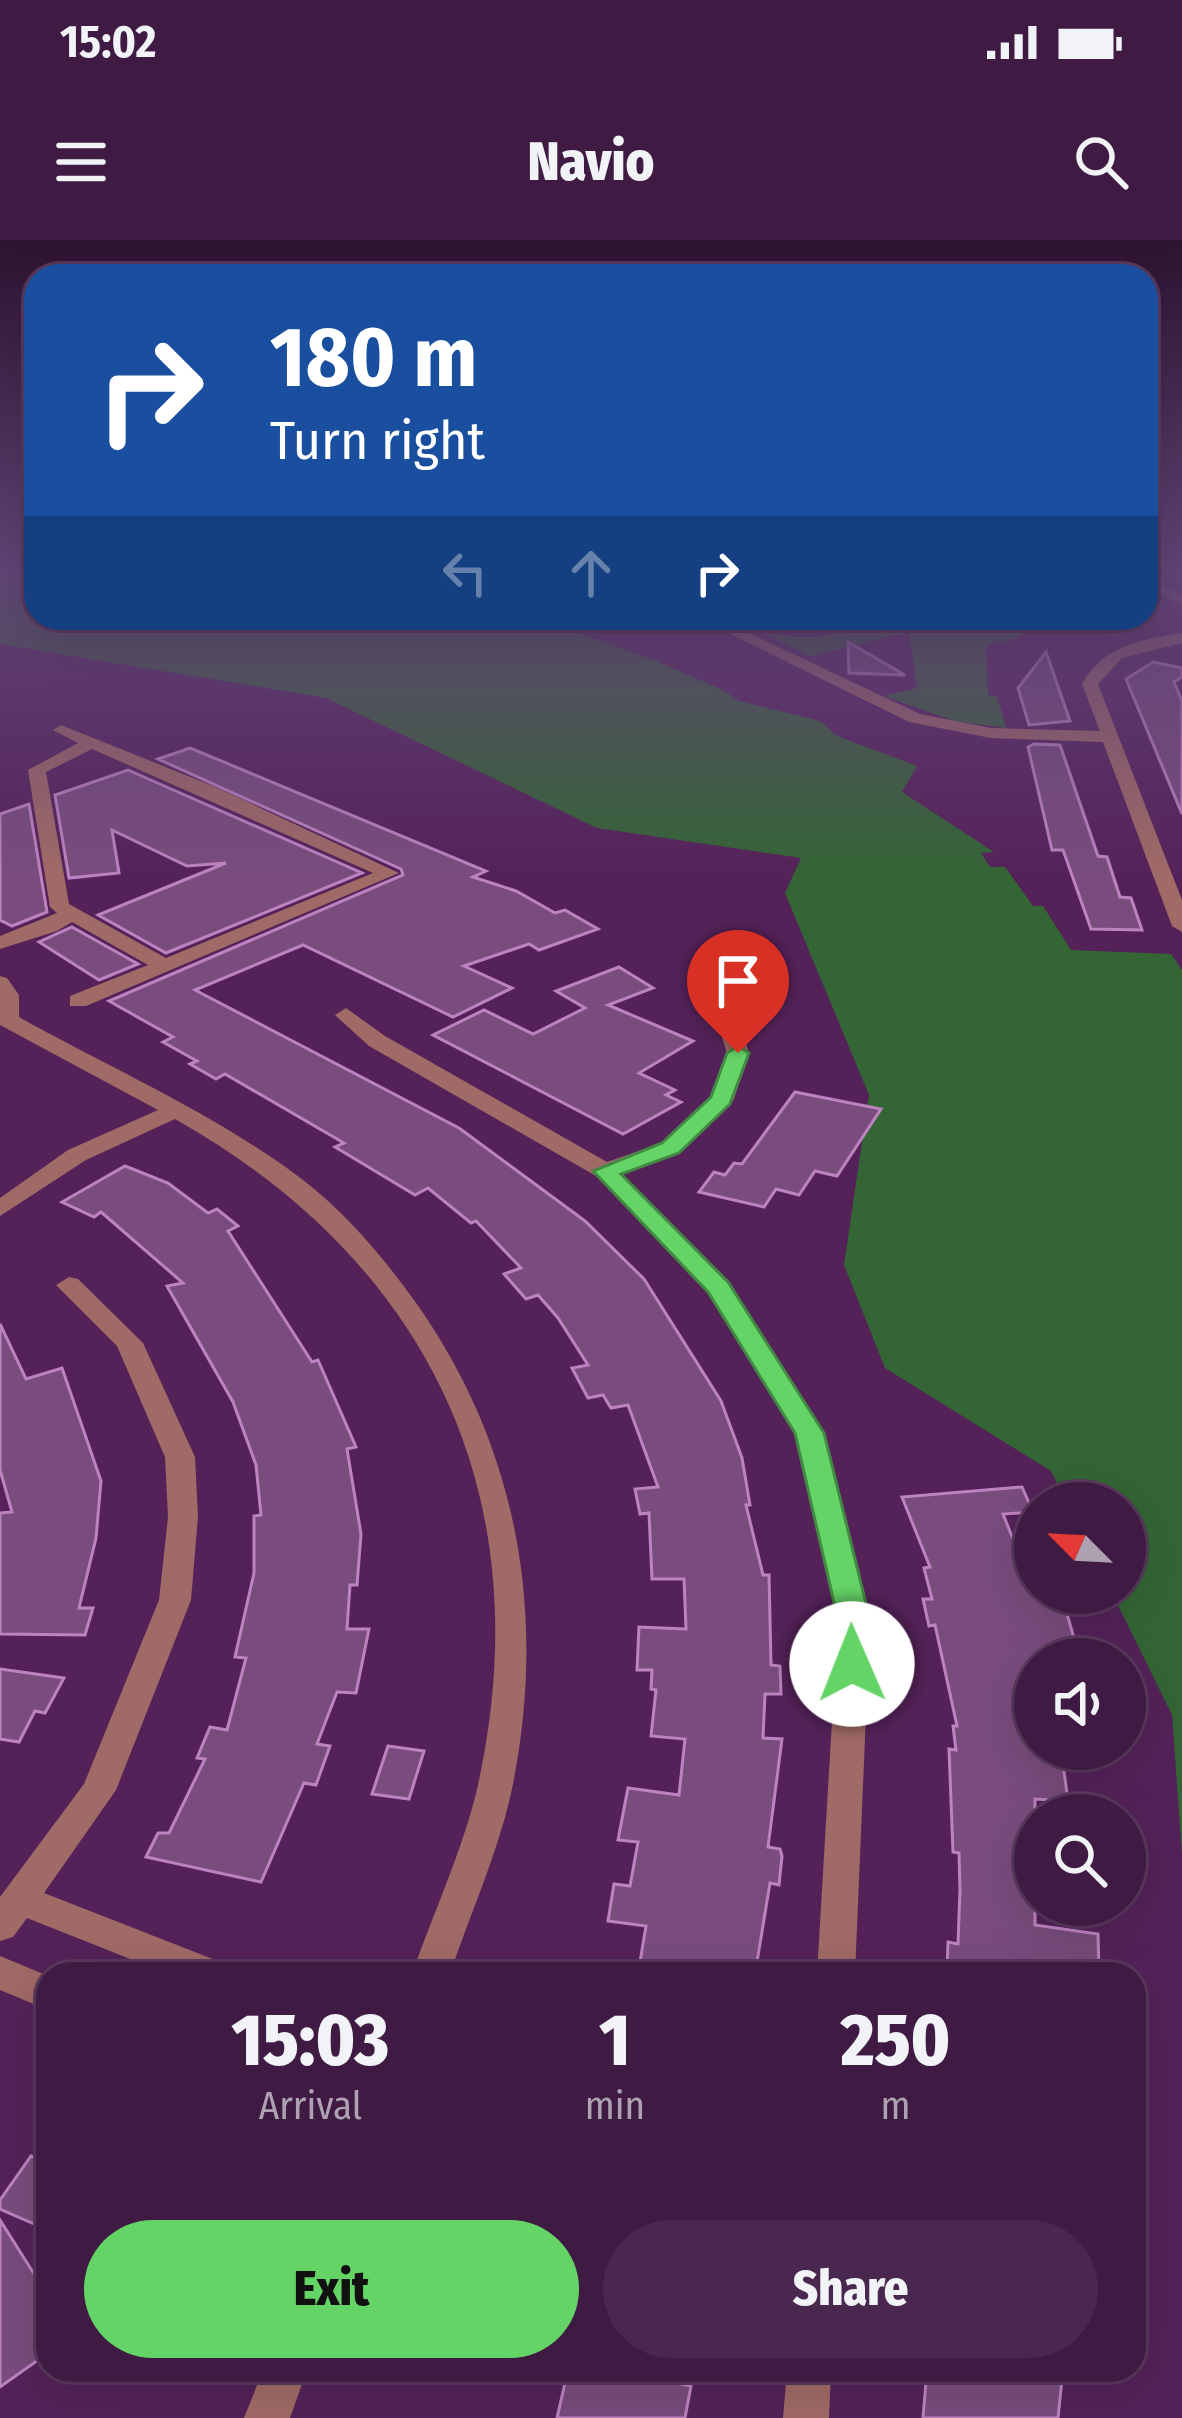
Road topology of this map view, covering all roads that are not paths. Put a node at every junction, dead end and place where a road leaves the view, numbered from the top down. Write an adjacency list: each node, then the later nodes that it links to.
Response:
1 (830, 675): 4 (street)
2 (1094, 675): 4 (street)
3 (62, 730): 5 (street)
4 (1113, 737): 7 (street)
5 (91, 743): 6 (street); 10 (street)
6 (68, 915): 8 (street); 9 (street); 10 (street)
7 (1182, 926)
8 (0, 928)
9 (0, 943)
10 (162, 964): 13 (street)
11 (701, 968): 17 (street)
12 (0, 982): 15 (street)
13 (78, 1001)
14 (346, 1016): 17 (street)
15 (4, 1019): 16 (street)
16 (172, 1112): 18 (street); 22 (street)
17 (605, 1171): 23 (street)
18 (0, 1209)
19 (69, 1285): 20 (street)
20 (9, 1912): 21 (street)
21 (144, 1961)
22 (435, 1962)
23 (837, 1962)
24 (0, 1972): 25 (street)
25 (36, 1988)
26 (280, 2382): 28 (street)
27 (808, 2382): 29 (street)
28 (267, 2418)
29 (806, 2418)

